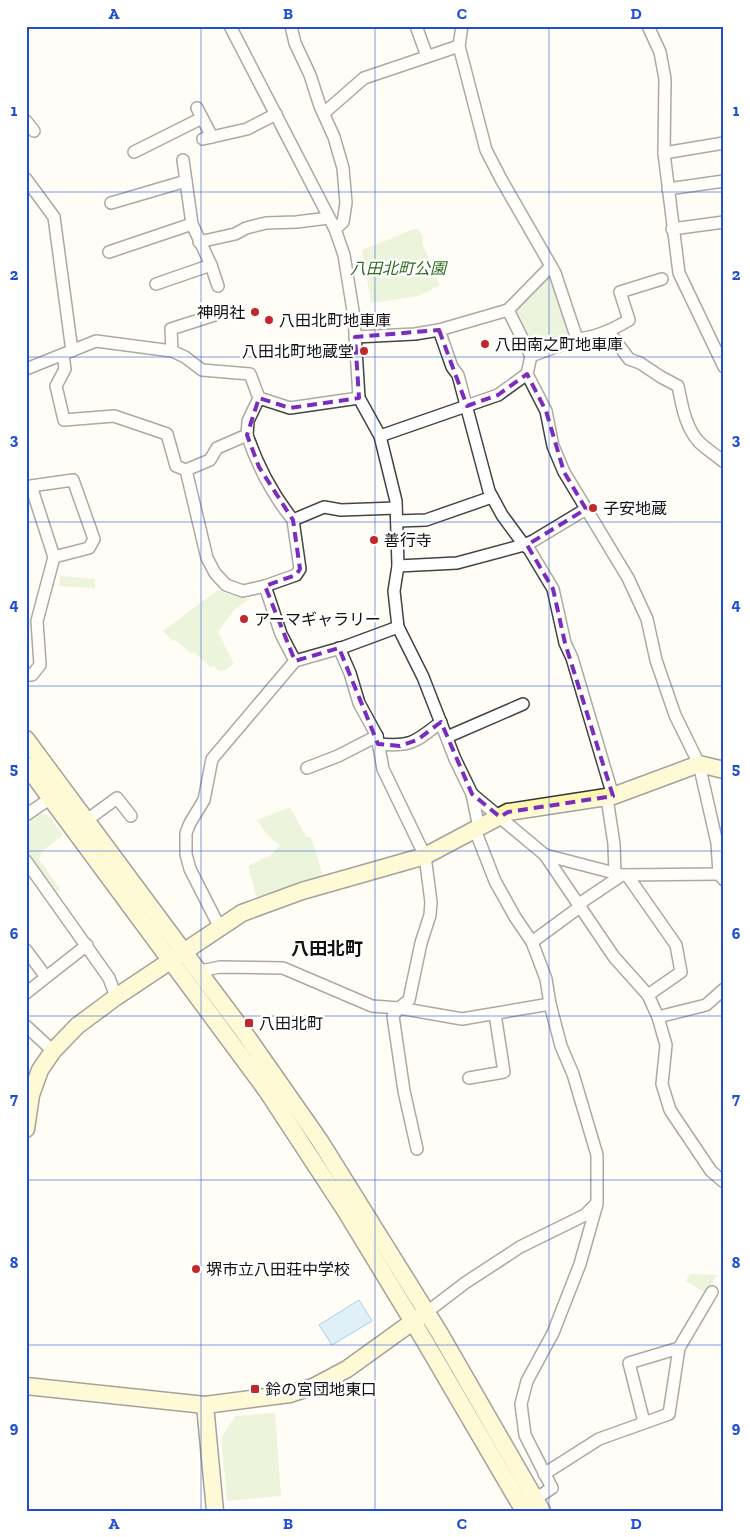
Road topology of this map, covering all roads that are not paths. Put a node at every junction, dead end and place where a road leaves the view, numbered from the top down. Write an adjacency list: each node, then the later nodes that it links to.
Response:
1 (230, 26): 9 (street)
2 (291, 26): 8 (street)
3 (416, 26): 7 (street)
4 (462, 26): 6 (street)
5 (648, 26): 14 (street)
6 (459, 46): 7 (street); 29 (street)
7 (426, 56): 8 (street)
8 (324, 113): 25 (street)
9 (276, 114): 13 (street); 21 (street)
10 (26, 120): 11 (street)
11 (34, 131)
12 (724, 143): 14 (street)
13 (134, 152)
14 (664, 153): 19 (street)
15 (182, 160): 17 (street)
16 (26, 180): 40 (street)
17 (186, 181): 20 (street); 23 (street)
18 (724, 181): 19 (street)
19 (668, 190): 24 (street)
20 (111, 203)
21 (329, 218): 25 (street); 26 (street)
22 (724, 222): 24 (street)
23 (192, 224): 26 (street); 27 (street)
24 (672, 229): 42 (street)
25 (335, 230): 37 (street)
26 (200, 242): 28 (street)
27 (108, 252)
28 (211, 265): 31 (street); 32 (street)
29 (551, 266): 33 (street); 38 (street)
30 (662, 278): 36 (street)
31 (156, 284)
32 (218, 286)
33 (508, 310): 35 (street); 41 (street)
34 (227, 311): 39 (street)
35 (439, 330): 37 (street); 47 (street)
36 (609, 332): 38 (street); 50 (street)
37 (355, 337): 46 (street)
38 (577, 339): 41 (street)
39 (172, 351): 40 (street); 45 (street)
40 (68, 353): 43 (street); 51 (street)
41 (532, 356): 44 (street)
42 (724, 368)
43 (26, 369)
44 (527, 374): 47 (street); 54 (street)
45 (258, 398): 46 (street); 48 (street)
46 (359, 398): 49 (street)
47 (467, 406): 49 (street); 52 (street)
48 (247, 435): 51 (street); 55 (street)
49 (380, 436): 53 (street)
50 (724, 462)
51 (186, 470): 60 (street)
52 (492, 497): 56 (street); 57 (street)
53 (396, 508): 55 (street); 56 (street)
54 (586, 509): 57 (street); 70 (street)
55 (293, 520): 60 (street)
56 (397, 521): 59 (street)
57 (524, 544): 59 (street); 75 (street)
58 (54, 557): 58 (street); 64 (street)
59 (398, 566): 61 (street)
60 (265, 586): 63 (street)
61 (398, 627): 62 (street); 66 (street)
62 (339, 648): 63 (street); 69 (street)
63 (295, 661): 88 (street)
64 (26, 675)
65 (523, 704): 67 (street)
66 (441, 722): 67 (street); 69 (street)
67 (447, 737): 74 (street)
68 (26, 740): 80 (street)
69 (377, 740): 72 (street); 83 (street)
70 (699, 764): 73 (street); 75 (street); 86 (street)
71 (26, 765): 76 (street)
72 (307, 768)
73 (724, 770)
74 (472, 794): 79 (street); 81 (street)
75 (610, 797): 79 (street); 85 (street)
76 (51, 798): 77 (street); 92 (street)
77 (26, 815)
78 (131, 816): 80 (street)
79 (500, 817): 81 (street); 82 (street)
80 (87, 820): 92 (street)
81 (477, 829): 83 (street); 89 (street)
82 (545, 855): 85 (street); 87 (street)
83 (425, 856): 88 (street); 100 (street)
84 (26, 861): 90 (street)
85 (621, 875): 86 (street); 87 (street); 97 (street)
86 (721, 877)
87 (580, 905): 89 (street); 97 (street)
88 (220, 928): 92 (street)
89 (532, 942): 99 (street)
90 (87, 945): 94 (street); 98 (street)
91 (26, 950): 94 (street)
92 (177, 956): 93 (street); 98 (street); 112 (street)
93 (200, 971): 100 (street); 112 (street)
94 (46, 977): 96 (street)
95 (724, 989): 102 (street)
96 (26, 993)
97 (648, 994): 102 (street)
98 (116, 997): 104 (street)
99 (550, 1004): 101 (street); 110 (street)
100 (399, 1008): 101 (street); 108 (street)
101 (495, 1014): 105 (street)
102 (658, 1017): 109 (street)
103 (26, 1026): 104 (street)
104 (53, 1051): 106 (street)
105 (469, 1078)
106 (29, 1095): 107 (street)
107 (26, 1129)
108 (417, 1149)
109 (724, 1182)
110 (596, 1204): 112 (street); 117 (street)
111 (712, 1292): 113 (street)
112 (420, 1317): 115 (street); 118 (street); 120 (street)
113 (679, 1348): 116 (street); 116 (street)
114 (26, 1386): 115 (street)
115 (205, 1405): 119 (street)
116 (644, 1422): 117 (street)
117 (544, 1474): 118 (street)
118 (539, 1505)
119 (214, 1511)
120 (524, 1511)

